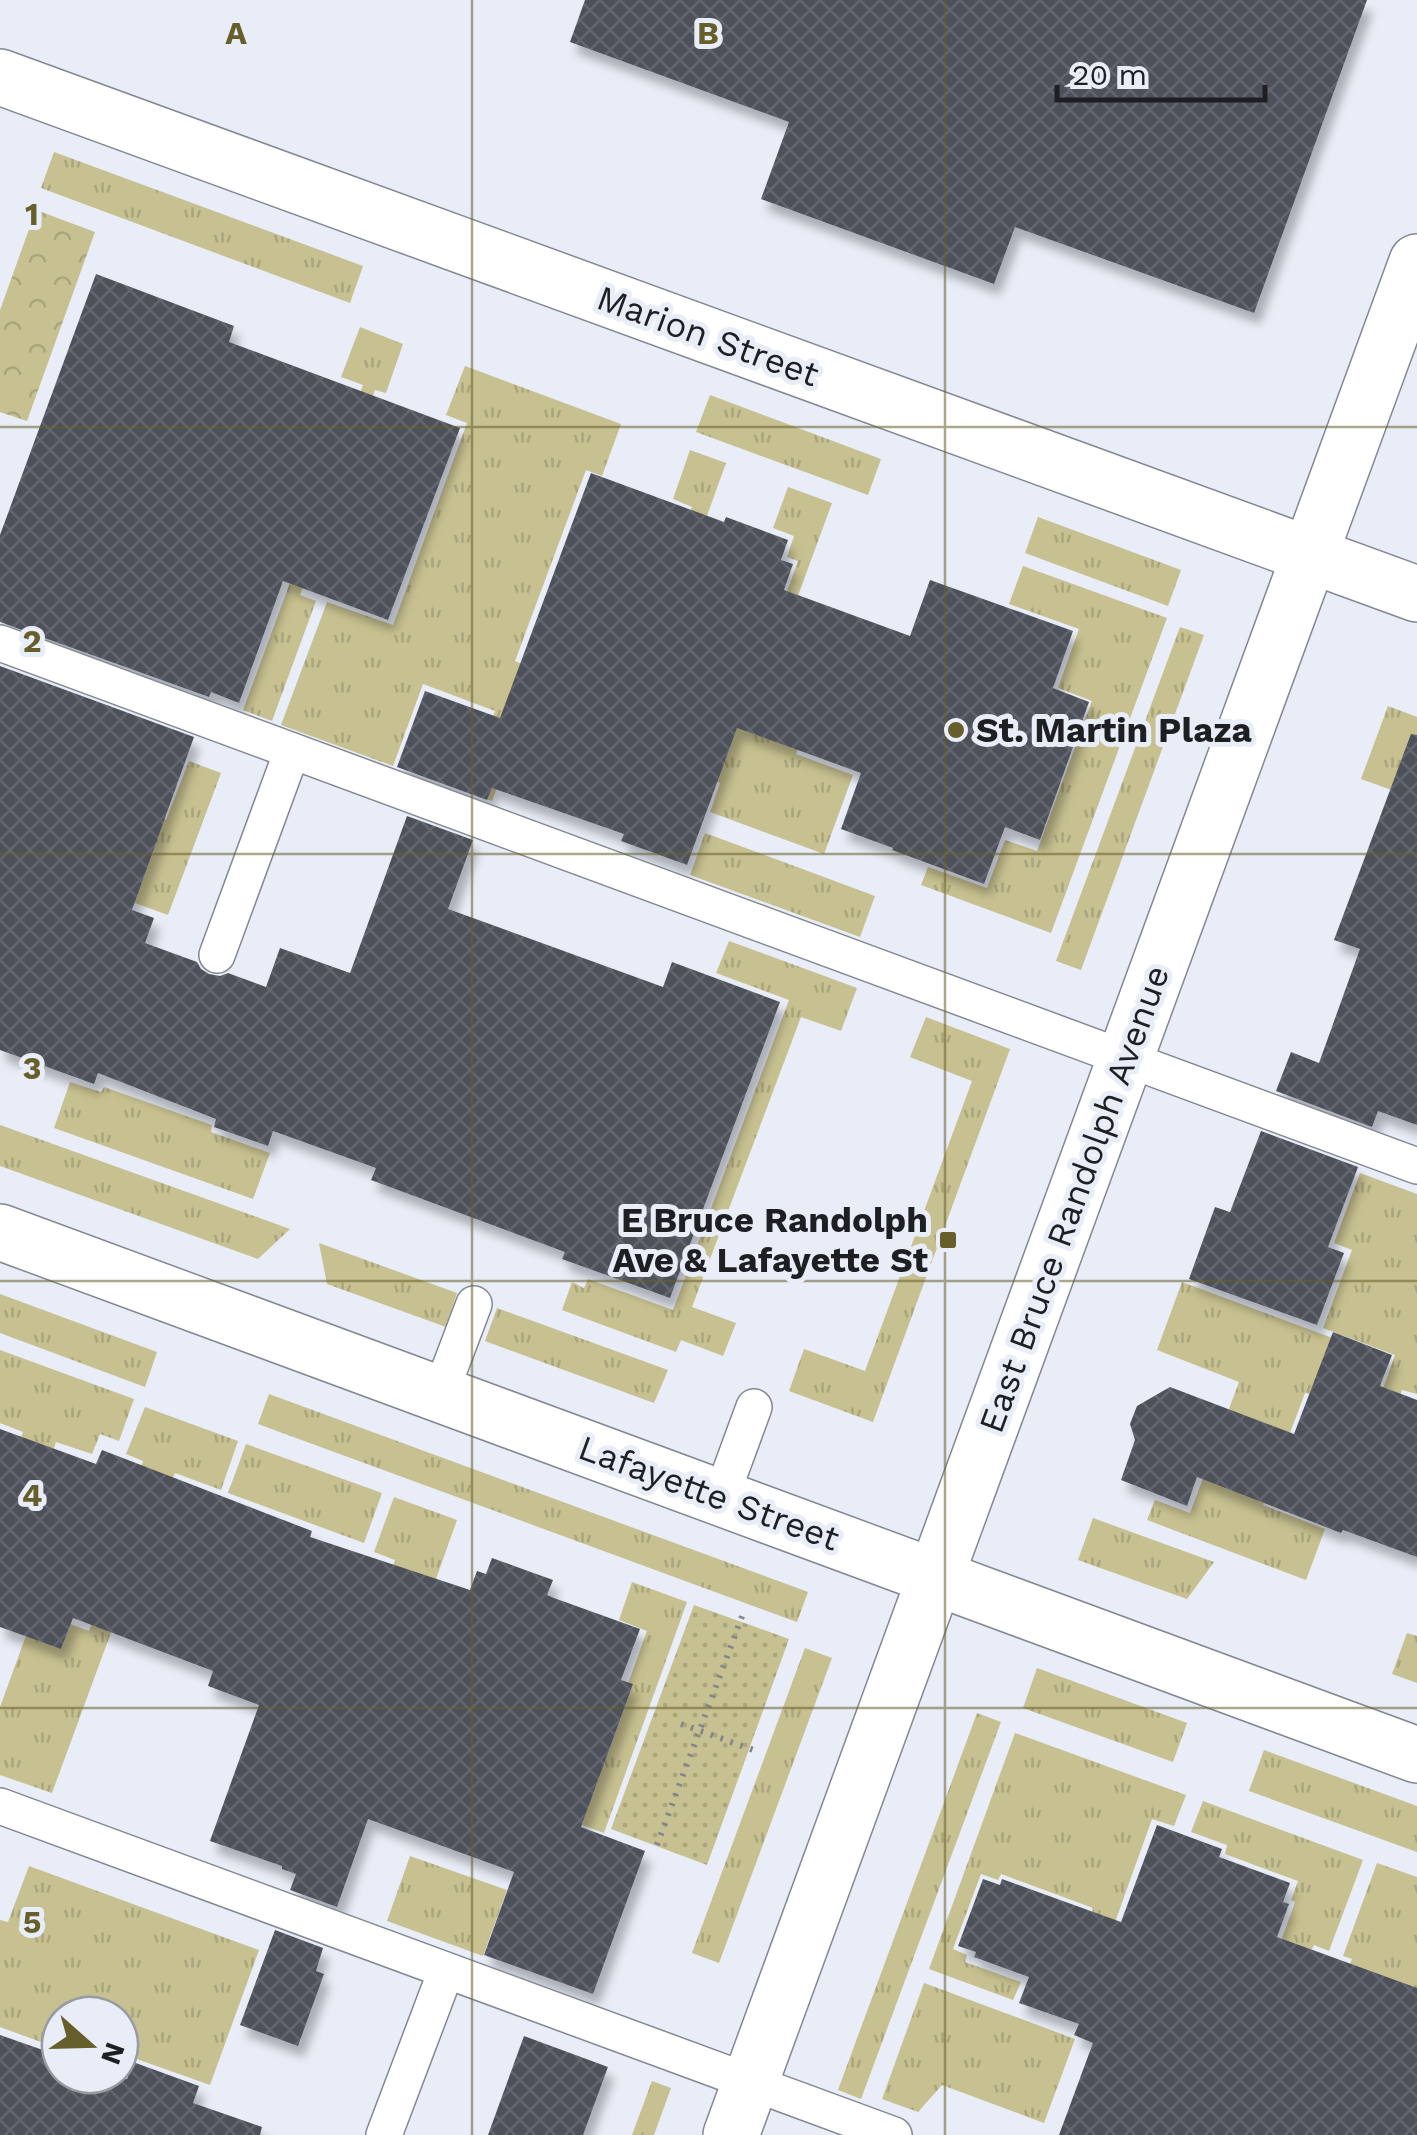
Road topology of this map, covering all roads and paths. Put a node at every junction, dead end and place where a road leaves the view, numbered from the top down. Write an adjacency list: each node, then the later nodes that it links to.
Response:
1 (0, 77): 3 (street, Marion Street)
2 (1417, 262): 3 (street, East Bruce Randolph Avenue)
3 (1310, 555): 4 (street, Marion Street); 8 (street, East Bruce Randolph Avenue)
4 (1417, 594)
5 (0, 643): 6 (lane)
6 (292, 750): 7 (lane); 8 (lane)
7 (216, 955)
8 (1126, 1058): 9 (lane); 15 (street, East Bruce Randolph Avenue)
9 (1417, 1166)
10 (0, 1232): 12 (street, Lafayette Street)
11 (474, 1304): 12 (lane)
12 (440, 1394): 14 (street, Lafayette Street)
13 (754, 1407): 14 (lane)
14 (720, 1497): 15 (street, Lafayette Street)
15 (936, 1576): 20 (street, Lafayette Street); 24 (street, East Bruce Randolph Avenue)
16 (744, 1612): 18 (path)
17 (680, 1724): 18 (path)
18 (700, 1731): 19 (path); 22 (path)
19 (760, 1752)
20 (1417, 1754)
21 (0, 1806): 23 (lane)
22 (657, 1846)
23 (446, 1971): 24 (lane); 25 (lane)
24 (750, 2082): 26 (street, East Bruce Randolph Avenue); 27 (lane)
25 (384, 2135)
26 (731, 2135)
27 (894, 2135)

